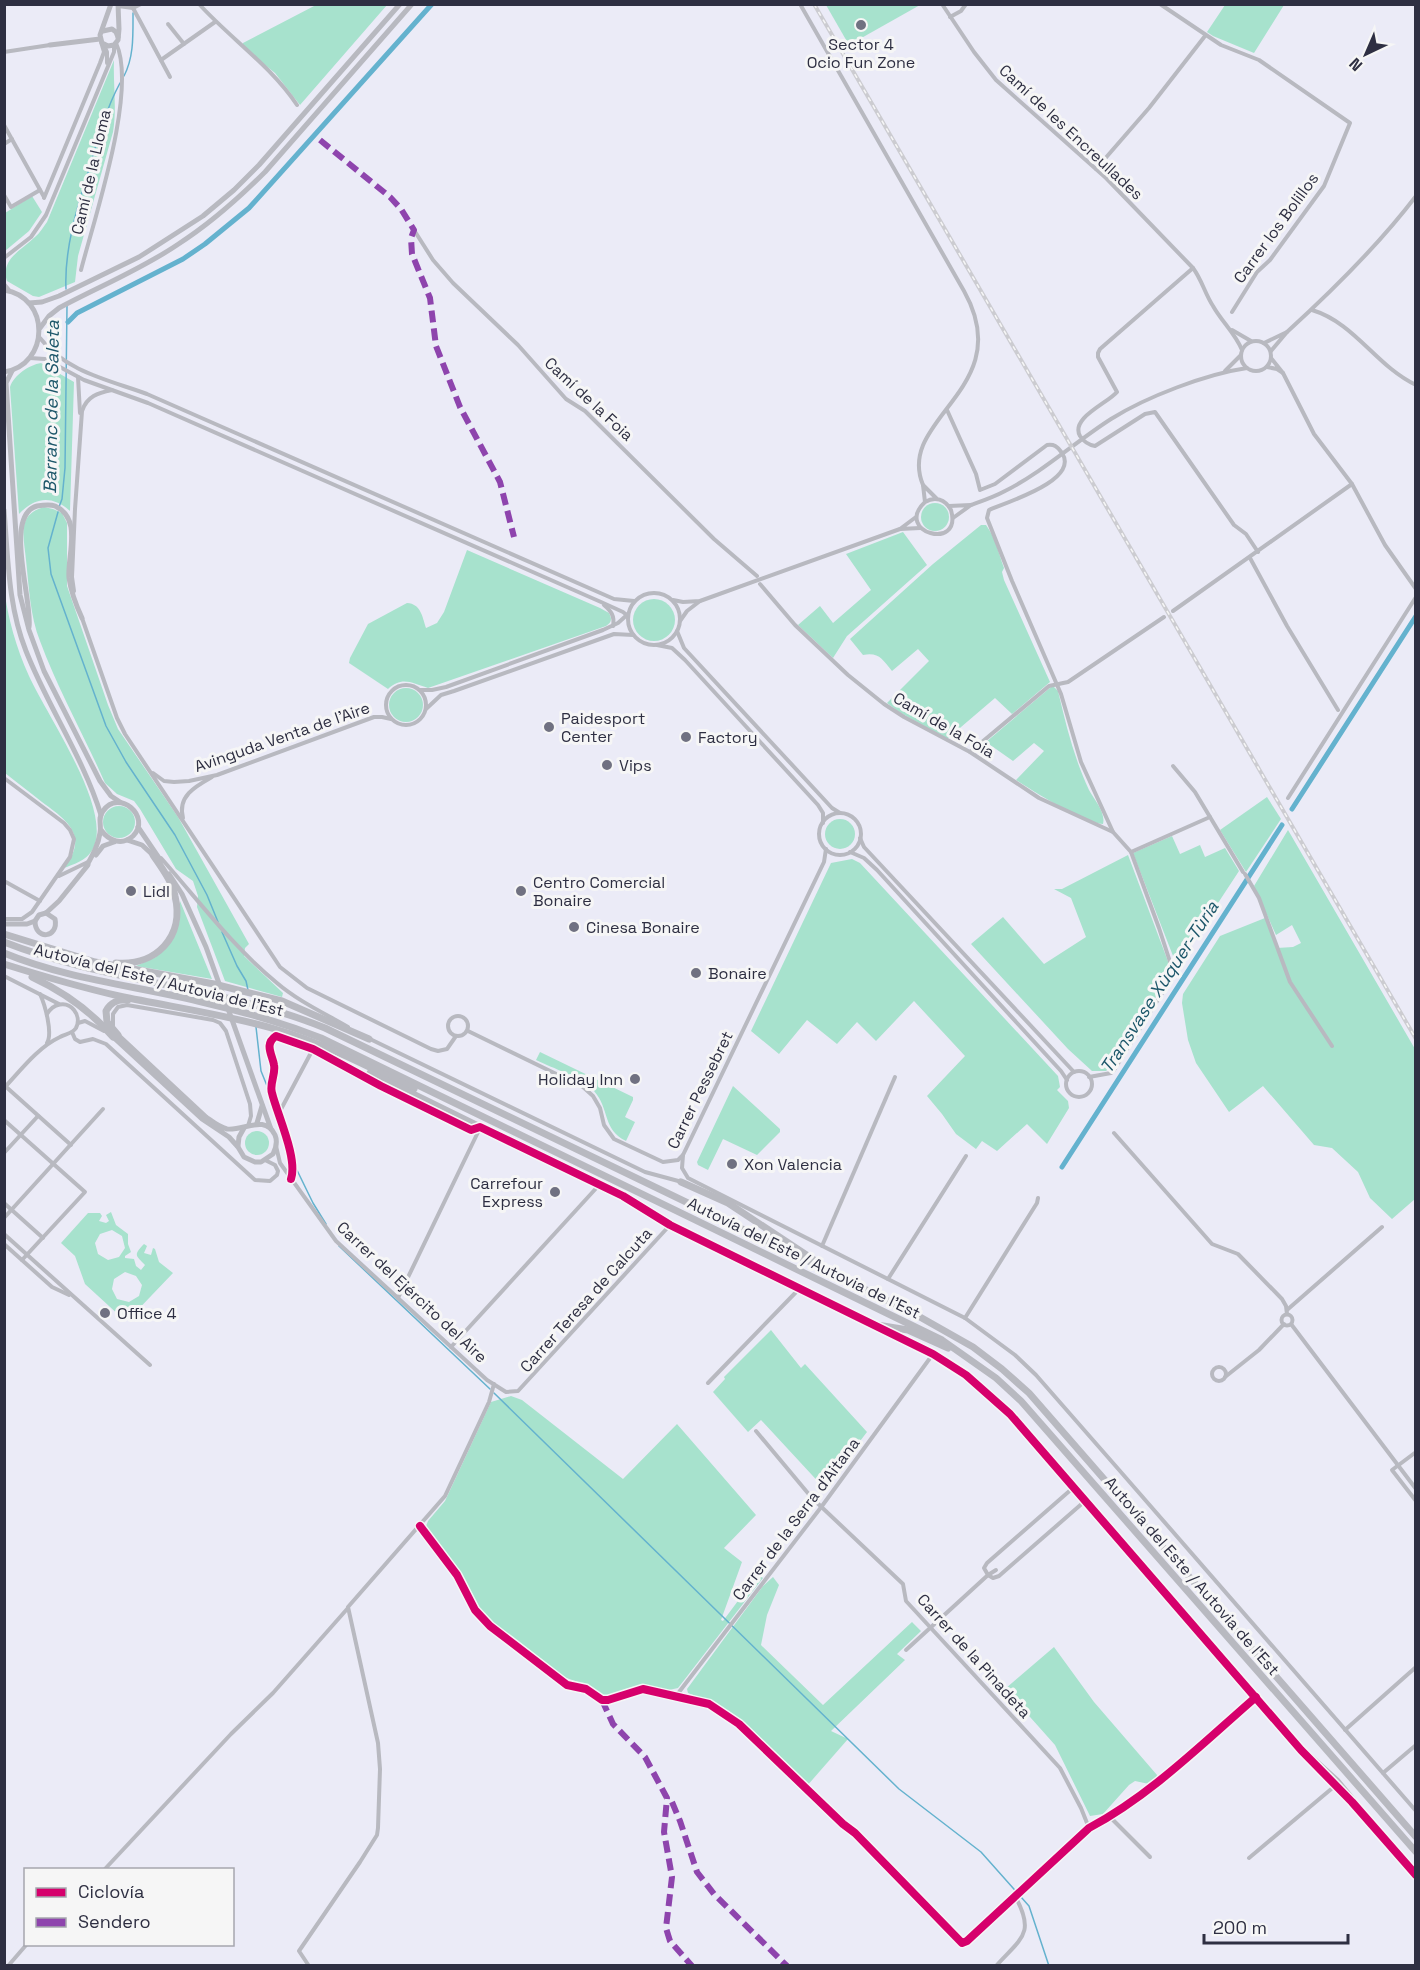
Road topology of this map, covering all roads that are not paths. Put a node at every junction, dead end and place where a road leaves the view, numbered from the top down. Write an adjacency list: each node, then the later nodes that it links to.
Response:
1 (141, 4): 10 (street)
2 (199, 4): 12 (street)
3 (400, 4): 37 (main road)
4 (412, 4): 40 (main road)
5 (800, 4): 59 (street)
6 (942, 4): 11 (street, Camí de les Encreullades)
7 (966, 4): 11 (street)
8 (1160, 4): 14 (street)
9 (116, 5): 10 (street); 15 (main road, Camí de la Lloma); 16 (main road, Camí de la Lloma)
10 (132, 8): 20 (street)
11 (950, 17): 27 (street, Camí de les Encreullades)
12 (215, 22): 17 (street); 23 (street)
13 (168, 24): 17 (street)
14 (1205, 36): 27 (street); 39 (street, Carrer los Bolillos)
15 (101, 38): 16 (main road); 16 (main road); 18 (main road); 21 (street, Camí de la Lloma); 28 (street, Camí de la Lloma)
16 (116, 42): 21 (street, Camí de la Lloma); 34 (street, Camí de la Lloma)
17 (184, 44): 20 (street)
18 (50, 45): 19 (street)
19 (4, 52)
20 (161, 60): 22 (street)
21 (107, 66): 32 (street, Camí de la Lloma)
22 (170, 77)
23 (297, 105)
24 (4, 125): 25 (street)
25 (12, 140): 26 (street); 28 (street)
26 (4, 144)
27 (1096, 169): 33 (street, Camí de les Encreullades)
28 (40, 190): 30 (street)
29 (1416, 196): 38 (street)
30 (5, 198)
31 (414, 230): 74 (street, Camí de la Foia)
32 (4, 258)
33 (1192, 268): 41 (street, Camí de les Encreullades); 72 (street)
34 (81, 270)
35 (4, 284): 36 (street)
36 (7, 290): 37 (main road)
37 (29, 303): 40 (main road)
38 (1311, 310): 42 (street); 57 (street)
39 (1232, 312)
40 (40, 328): 43 (main road)
41 (1232, 330): 44 (street, Camí de les Encreullades); 47 (street, Camí de les Encreullades)
42 (1287, 332): 45 (street); 46 (street)
43 (40, 338): 48 (main road); 81 (street)
44 (1251, 341): 45 (street); 47 (street)
45 (1264, 343): 46 (street)
46 (1271, 352): 49 (street)
47 (1241, 353): 51 (street); 54 (street)
48 (30, 358): 52 (main road); 56 (street)
49 (1271, 358): 50 (street); 55 (street)
50 (1266, 367): 51 (street); 55 (street)
51 (1247, 368): 54 (street)
52 (12, 371): 53 (main road); 88 (main road)
53 (4, 372)
54 (1224, 372): 65 (street)
55 (1283, 373): 61 (street)
56 (76, 376): 58 (street); 60 (street)
57 (1416, 385)
58 (112, 390): 60 (street); 80 (street)
59 (947, 410): 62 (street); 92 (street)
60 (81, 419): 85 (street)
61 (1352, 484): 72 (street); 76 (street)
62 (923, 485): 63 (street); 64 (street)
63 (937, 499): 64 (street); 66 (street)
64 (924, 502): 68 (street)
65 (971, 505): 66 (street); 69 (street)
66 (949, 506): 69 (street)
67 (4, 510): 105 (main road)
68 (917, 517): 70 (street); 71 (street)
69 (953, 518): 70 (street)
70 (920, 528): 71 (street)
71 (900, 530): 79 (street)
72 (1258, 552): 73 (street)
73 (1250, 558): 82 (street); 95 (street)
74 (756, 576)
75 (760, 584): 97 (street, Camí de la Foia)
76 (1416, 589)
77 (1416, 597): 102 (street)
78 (673, 600): 79 (street); 81 (street); 86 (street)
79 (700, 601): 86 (street)
80 (601, 602): 83 (street); 87 (street)
81 (634, 602): 83 (street)
82 (1173, 611)
83 (627, 615): 87 (street); 90 (street)
84 (1164, 617): 92 (street)
85 (82, 618): 88 (main road); 99 (street)
86 (680, 622): 89 (street)
87 (613, 626): 93 (street)
88 (29, 630): 103 (main road)
89 (677, 631): 91 (street); 104 (street)
90 (633, 634): 91 (street); 94 (street)
91 (657, 645): 107 (street)
92 (1057, 684): 97 (street); 111 (street)
93 (420, 690): 94 (street); 96 (street)
94 (426, 709): 96 (street)
95 (1338, 710)
96 (391, 719): 100 (street, Avinguda Venta de l'Aire)
97 (970, 752): 111 (street, Camí de la Foia)
98 (1173, 766): 106 (street)
99 (148, 769): 100 (street, Avinguda Venta de l'Aire); 108 (street)
100 (217, 775): 108 (street)
101 (4, 778): 122 (street)
102 (1288, 798)
103 (120, 802): 105 (main road); 109 (main road)
104 (840, 813): 107 (street); 112 (street)
105 (100, 815): 110 (main road)
106 (1210, 817): 118 (street); 154 (street)
107 (823, 822): 115 (street)
108 (186, 824): 150 (street)
109 (138, 827): 113 (main road); 116 (main road)
110 (101, 830): 114 (main road); 121 (main road)
111 (1113, 832): 118 (street)
112 (860, 838): 117 (street); 156 (street)
113 (127, 840): 114 (main road); 116 (main road)
114 (116, 841): 121 (main road)
115 (826, 849): 119 (street); 120 (street, Carrer Pessebret)
116 (153, 852): 135 (highway); 138 (main road); 152 (street)
117 (850, 852): 119 (street); 159 (street)
118 (1131, 852): 158 (street)
119 (835, 854): 120 (street, Carrer Pessebret)
120 (824, 862): 177 (street, Carrer Pessebret)
121 (87, 864): 122 (street); 125 (main road)
122 (57, 877): 124 (street)
123 (4, 881): 124 (street)
124 (40, 901): 127 (street)
125 (59, 901): 126 (main road); 128 (main road)
126 (46, 913): 128 (main road); 129 (main road)
127 (4, 919)
128 (55, 919): 131 (main road)
129 (35, 921): 130 (main road); 131 (main road)
130 (4, 924): 131 (main road)
131 (37, 930)
132 (4, 934): 135 (highway)
133 (4, 942): 198 (highway, Autovía del Este / Autovia de l'Est)
134 (4, 953): 165 (highway, Autovía del Este / Autovia de l'Est)
135 (88, 959): 138 (highway)
136 (4, 965): 141 (highway); 149 (highway)
137 (4, 976): 139 (street)
138 (216, 982): 152 (highway); 161 (main road)
139 (40, 994): 140 (street); 142 (street)
140 (59, 1004): 142 (street); 143 (street)
141 (181, 1007): 147 (highway); 149 (highway)
142 (47, 1014): 144 (street)
143 (77, 1023): 146 (street); 149 (street)
144 (50, 1029): 148 (street); 153 (street)
145 (468, 1031): 150 (street); 150 (street); 177 (street, Carrer Pessebret)
146 (72, 1032): 148 (street); 179 (street)
147 (277, 1033): 151 (highway); 155 (street); 163 (street)
148 (61, 1035): 153 (street)
149 (116, 1036): 168 (main road); 168 (street); 175 (main road)
150 (456, 1036)
151 (300, 1038): 165 (highway); 169 (highway)
152 (369, 1039): 183 (street)
153 (45, 1046): 160 (street)
154 (1332, 1046)
155 (314, 1048): 163 (street); 169 (street)
156 (1074, 1072): 158 (street); 159 (street)
157 (896, 1077): 195 (street)
158 (1089, 1077): 159 (street)
159 (1067, 1080)
160 (5, 1087): 164 (street)
161 (262, 1104): 167 (main road); 170 (main road)
162 (103, 1109): 173 (street)
163 (279, 1113): 182 (street)
164 (38, 1116): 172 (street); 173 (street)
165 (485, 1119): 212 (highway, Autovía del Este / Autovia de l'Est)
166 (4, 1120): 172 (street)
167 (257, 1123): 168 (main road); 170 (main road)
168 (246, 1127): 175 (main road)
169 (480, 1127): 184 (street); 203 (street)
170 (271, 1130): 174 (main road)
171 (1114, 1132): 205 (street)
172 (21, 1135): 176 (street); 181 (street)
173 (71, 1145): 181 (street)
174 (276, 1146): 179 (main road); 180 (street)
175 (238, 1147): 179 (main road)
176 (4, 1153)
177 (683, 1155): 185 (street)
178 (966, 1156): 199 (street)
179 (267, 1159): 180 (street)
180 (280, 1163): 182 (street, Carrer del Ejército del Aire)
181 (54, 1164): 188 (street); 193 (street)
182 (291, 1179): 203 (street, Carrer del Ejército del Aire)
183 (681, 1182): 185 (street); 198 (highway)
184 (600, 1184): 190 (street); 210 (street)
185 (708, 1190): 195 (street)
186 (1038, 1198): 206 (street)
187 (4, 1203): 188 (street)
188 (12, 1210): 189 (street); 193 (street)
189 (4, 1218)
190 (670, 1225): 202 (street); 219 (street, Carrer Teresa de Calcuta)
191 (1382, 1227): 205 (street)
192 (4, 1234): 196 (street)
193 (43, 1238): 196 (street)
194 (4, 1244): 197 (street)
195 (822, 1246): 199 (street)
196 (27, 1255): 197 (street); 200 (street)
197 (22, 1260): 201 (street)
198 (827, 1270): 245 (highway, Autovía del Este / Autovia de l'Est)
199 (888, 1279): 206 (street)
200 (57, 1282): 201 (street); 204 (street)
201 (52, 1287): 204 (street)
202 (800, 1288): 209 (street); 217 (street)
203 (398, 1298): 210 (street, Carrer del Ejército del Aire)
204 (80, 1302): 213 (street)
205 (1287, 1312): 207 (street); 208 (street)
206 (965, 1318): 238 (street)
207 (1284, 1324): 208 (street); 214 (street)
208 (1291, 1324): 222 (street)
209 (877, 1325): 211 (street); 212 (highway)
210 (451, 1347): 218 (street, Carrer del Ejército del Aire)
211 (933, 1354): 223 (street); 227 (street, Carrer de la Serra d'Aitana)
212 (967, 1357): 247 (highway, Autovía del Este / Autovia de l'Est)
213 (150, 1365)
214 (1237, 1366): 215 (street); 216 (street)
215 (1223, 1369): 216 (street); 216 (street)
216 (1225, 1377)
217 (708, 1383)
218 (494, 1384): 219 (street, Carrer del Ejército del Aire); 228 (street)
219 (518, 1391)
220 (756, 1431): 227 (street, Carrer de la Pinadeta)
221 (1416, 1452): 222 (street)
222 (1398, 1465): 224 (street); 226 (street)
223 (1074, 1487): 225 (street); 230 (street)
224 (1416, 1489)
225 (1085, 1501): 230 (street); 236 (street)
226 (1416, 1502)
227 (822, 1506): 232 (street, Carrer de la Pinadeta); 235 (street, Carrer de la Serra d'Aitana)
228 (420, 1526): 231 (street); 235 (street)
229 (996, 1570): 230 (street)
230 (988, 1575): 232 (street)
231 (348, 1607): 250 (street); 255 (street)
232 (931, 1627): 233 (street); 244 (street, Carrer de la Pinadeta)
233 (906, 1650)
234 (1416, 1667): 238 (street)
235 (676, 1696): 252 (street)
236 (1256, 1697): 237 (street); 243 (street)
237 (1280, 1725): 241 (street); 246 (street)
238 (1345, 1730): 240 (street)
239 (1416, 1745): 240 (street)
240 (1383, 1773): 242 (street)
241 (1336, 1785): 246 (street); 249 (street)
242 (1416, 1811)
243 (1110, 1817): 244 (street); 248 (street)
244 (1089, 1828): 252 (street)
245 (1416, 1836)
246 (1393, 1850): 251 (street)
247 (1416, 1852)
248 (1150, 1857)
249 (1249, 1858)
250 (105, 1868)
251 (1416, 1875)
252 (1015, 1896): 256 (street)
253 (25, 1946): 254 (street)
254 (8, 1965)
255 (309, 1965)
256 (996, 1965)

